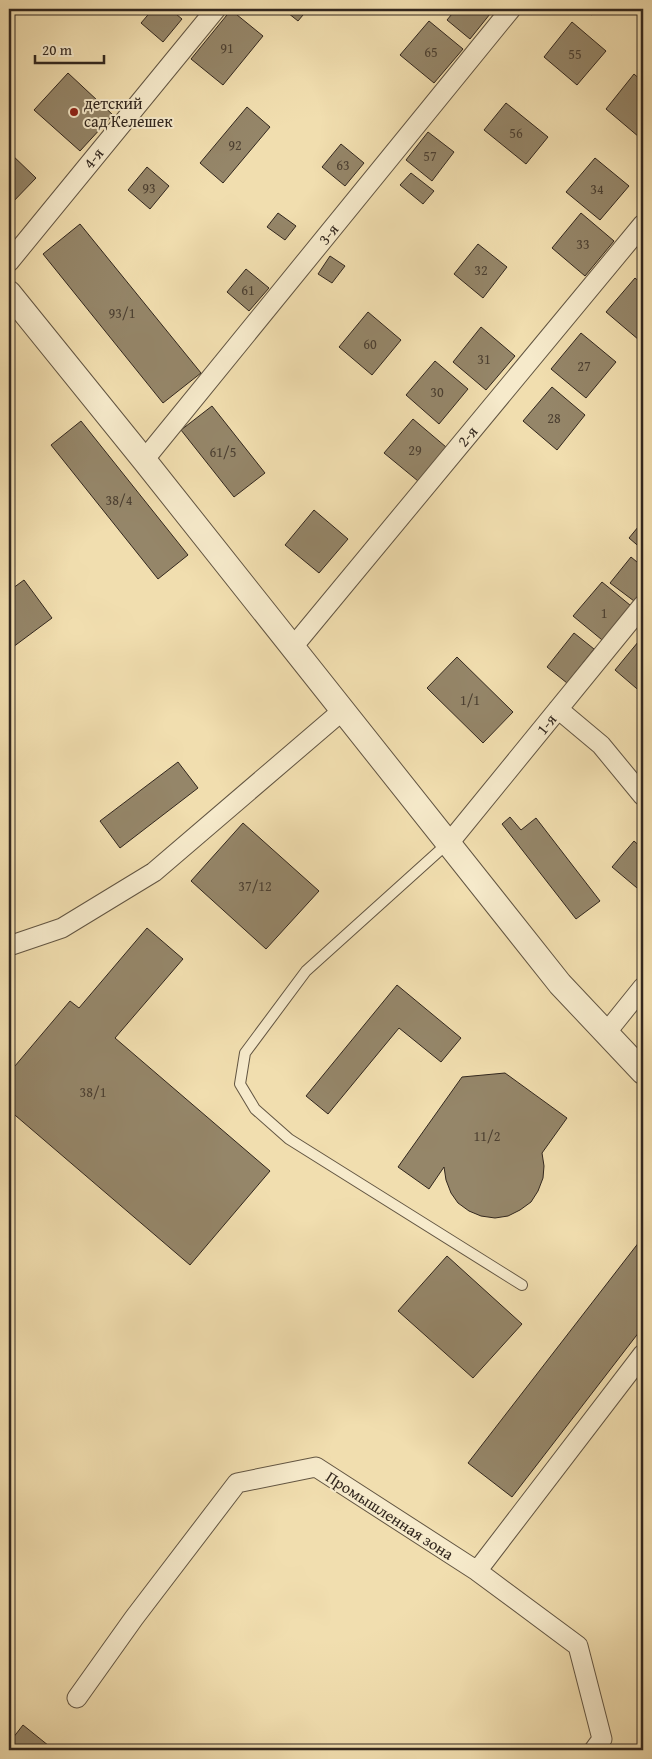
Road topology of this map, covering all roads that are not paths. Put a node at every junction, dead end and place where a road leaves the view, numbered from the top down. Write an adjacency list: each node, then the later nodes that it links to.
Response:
1 (216, 9): 4 (street, 4-я)
2 (511, 9): 6 (street, 3-я)
3 (643, 224): 8 (street, 2-я)
4 (9, 262)
5 (9, 293): 6 (street)
6 (144, 460): 8 (street)
7 (643, 605): 9 (street, 1-я)
8 (292, 648): 10 (street)
9 (558, 709): 11 (street); 12 (street, 1-я)
10 (342, 711): 12 (street); 13 (street)
11 (643, 796)
12 (449, 843): 15 (street); 17 (lane)
13 (9, 946)
14 (643, 987): 15 (street)
15 (606, 1033): 16 (street)
16 (643, 1072)
17 (522, 1285)
18 (643, 1354): 19 (street)
19 (477, 1571): 20 (street, Промышленная зона); 21 (street, Промышленная зона)
20 (77, 1698)
21 (594, 1750)

